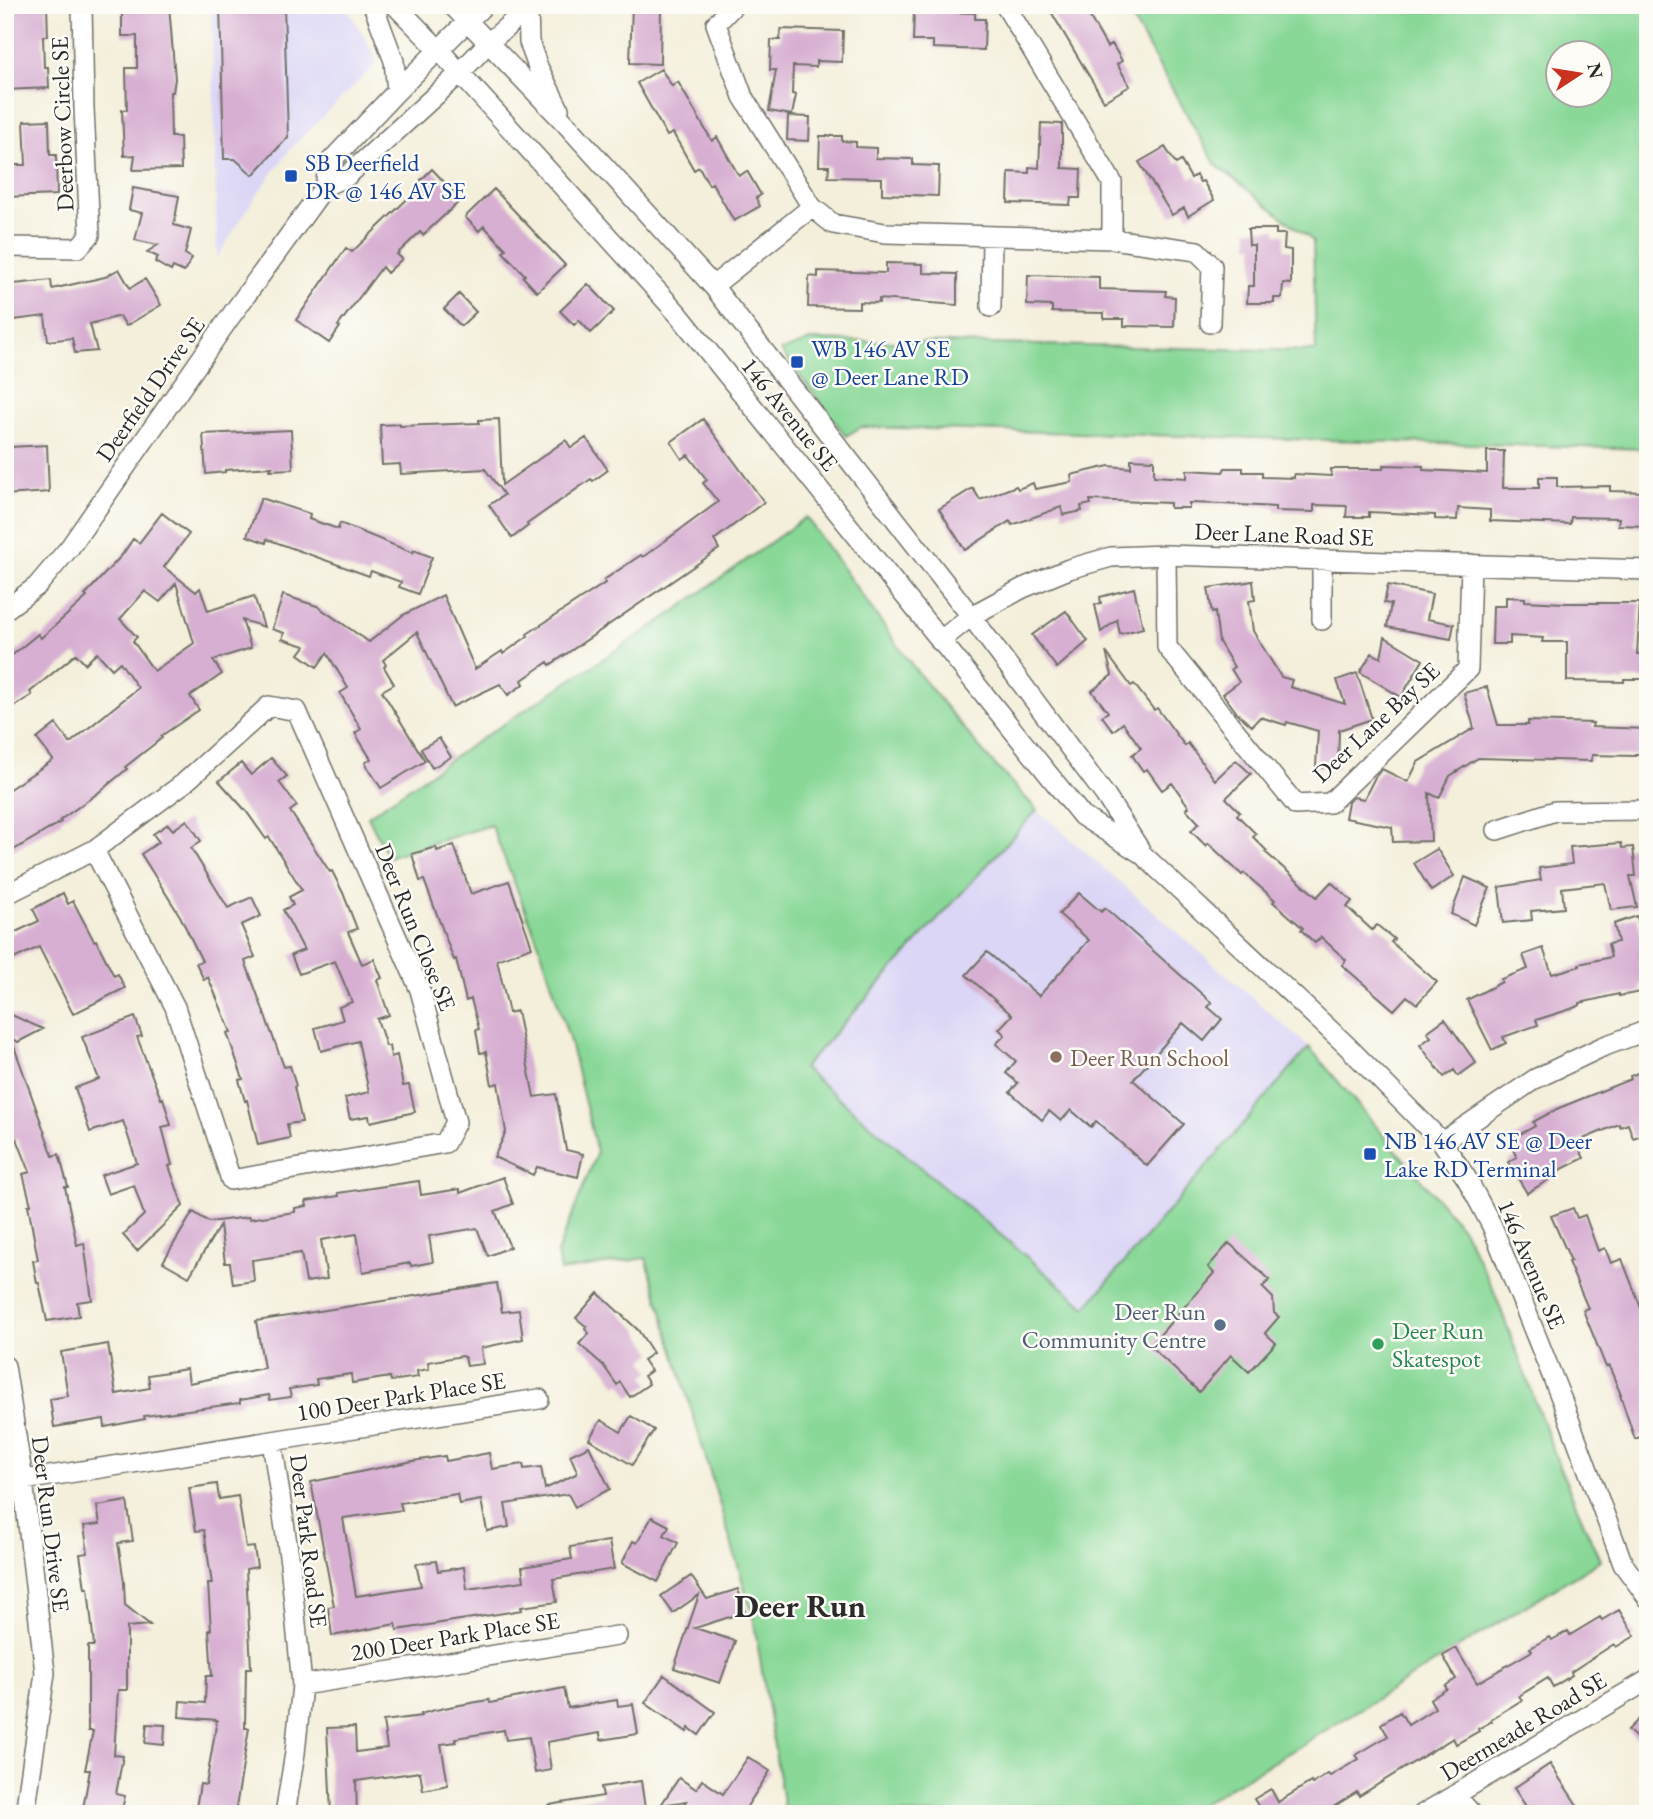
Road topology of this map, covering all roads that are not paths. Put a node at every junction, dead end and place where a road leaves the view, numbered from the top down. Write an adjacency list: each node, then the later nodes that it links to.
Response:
1 (82, 5): 19 (street, Deerbow Circle SE)
2 (373, 5): 13 (street)
3 (395, 5): 11 (street, 146 Avenue SE)
4 (452, 5): 9 (street, 146 Avenue SE)
5 (484, 5): 9 (street, Deerfield Drive SE)
6 (734, 5): 16 (street)
7 (1005, 5): 18 (street)
8 (530, 8): 10 (street, Deerfield Drive SE); 14 (street)
9 (468, 21): 10 (street, 146 Avenue SE); 11 (street, Deerfield Drive SE)
10 (488, 44): 12 (street, Deerfield Drive SE); 14 (street, 146 Avenue SE)
11 (439, 50): 12 (street, 146 Avenue SE); 13 (street, Deerfield Drive SE)
12 (460, 73): 15 (street, Deerfield Drive SE); 30 (street, 146 Avenue SE)
13 (397, 91): 15 (street, Deerfield Drive SE)
14 (567, 125): 20 (street, 146 Avenue SE)
15 (325, 186): 27 (street, Deerfield Drive SE)
16 (812, 207): 17 (street); 20 (street)
17 (992, 236): 18 (street); 21 (street)
18 (1112, 239): 22 (street)
19 (5, 247)
20 (713, 286): 28 (street, 146 Avenue SE)
21 (991, 307)
22 (1210, 323)
23 (1166, 555): 24 (street, Deer Lane Road SE); 25 (street, Deer Lane Bay SE); 28 (street, Deer Lane Road SE)
24 (1322, 560): 25 (street, Deer Lane Road SE); 29 (street)
25 (1471, 564): 26 (street, Deer Lane Road SE)
26 (1648, 570)
27 (5, 610)
28 (971, 616): 30 (street, Deer Lane Road SE); 34 (street, 146 Avenue SE)
29 (1322, 620)
30 (940, 640): 34 (street, 146 Avenue SE)
31 (1648, 810): 32 (street)
32 (1497, 830)
33 (94, 850): 33 (street, Deer Run Close SE); 35 (street, Deer Run Close SE)
34 (1142, 854): 37 (street, 146 Avenue SE)
35 (5, 895)
36 (1648, 1030): 37 (street)
37 (1442, 1142): 42 (street, 146 Avenue SE)
38 (5, 1366): 41 (street, Deer Run Drive SE)
39 (538, 1399): 40 (street, 100 Deer Park Place SE)
40 (272, 1441): 41 (street, Deer Park Road SE); 45 (street, Deer Park Road SE)
41 (14, 1482): 47 (street, Deer Run Drive SE)
42 (1648, 1598)
43 (617, 1636): 45 (street, 200 Deer Park Place SE)
44 (1648, 1680): 46 (street, Deermeade Road SE)
45 (302, 1685): 48 (street, Deer Park Road SE)
46 (1455, 1795): 49 (street, Deermeade Road SE); 50 (street)
47 (25, 1814)
48 (285, 1814)
49 (1423, 1814)
50 (1472, 1814)

